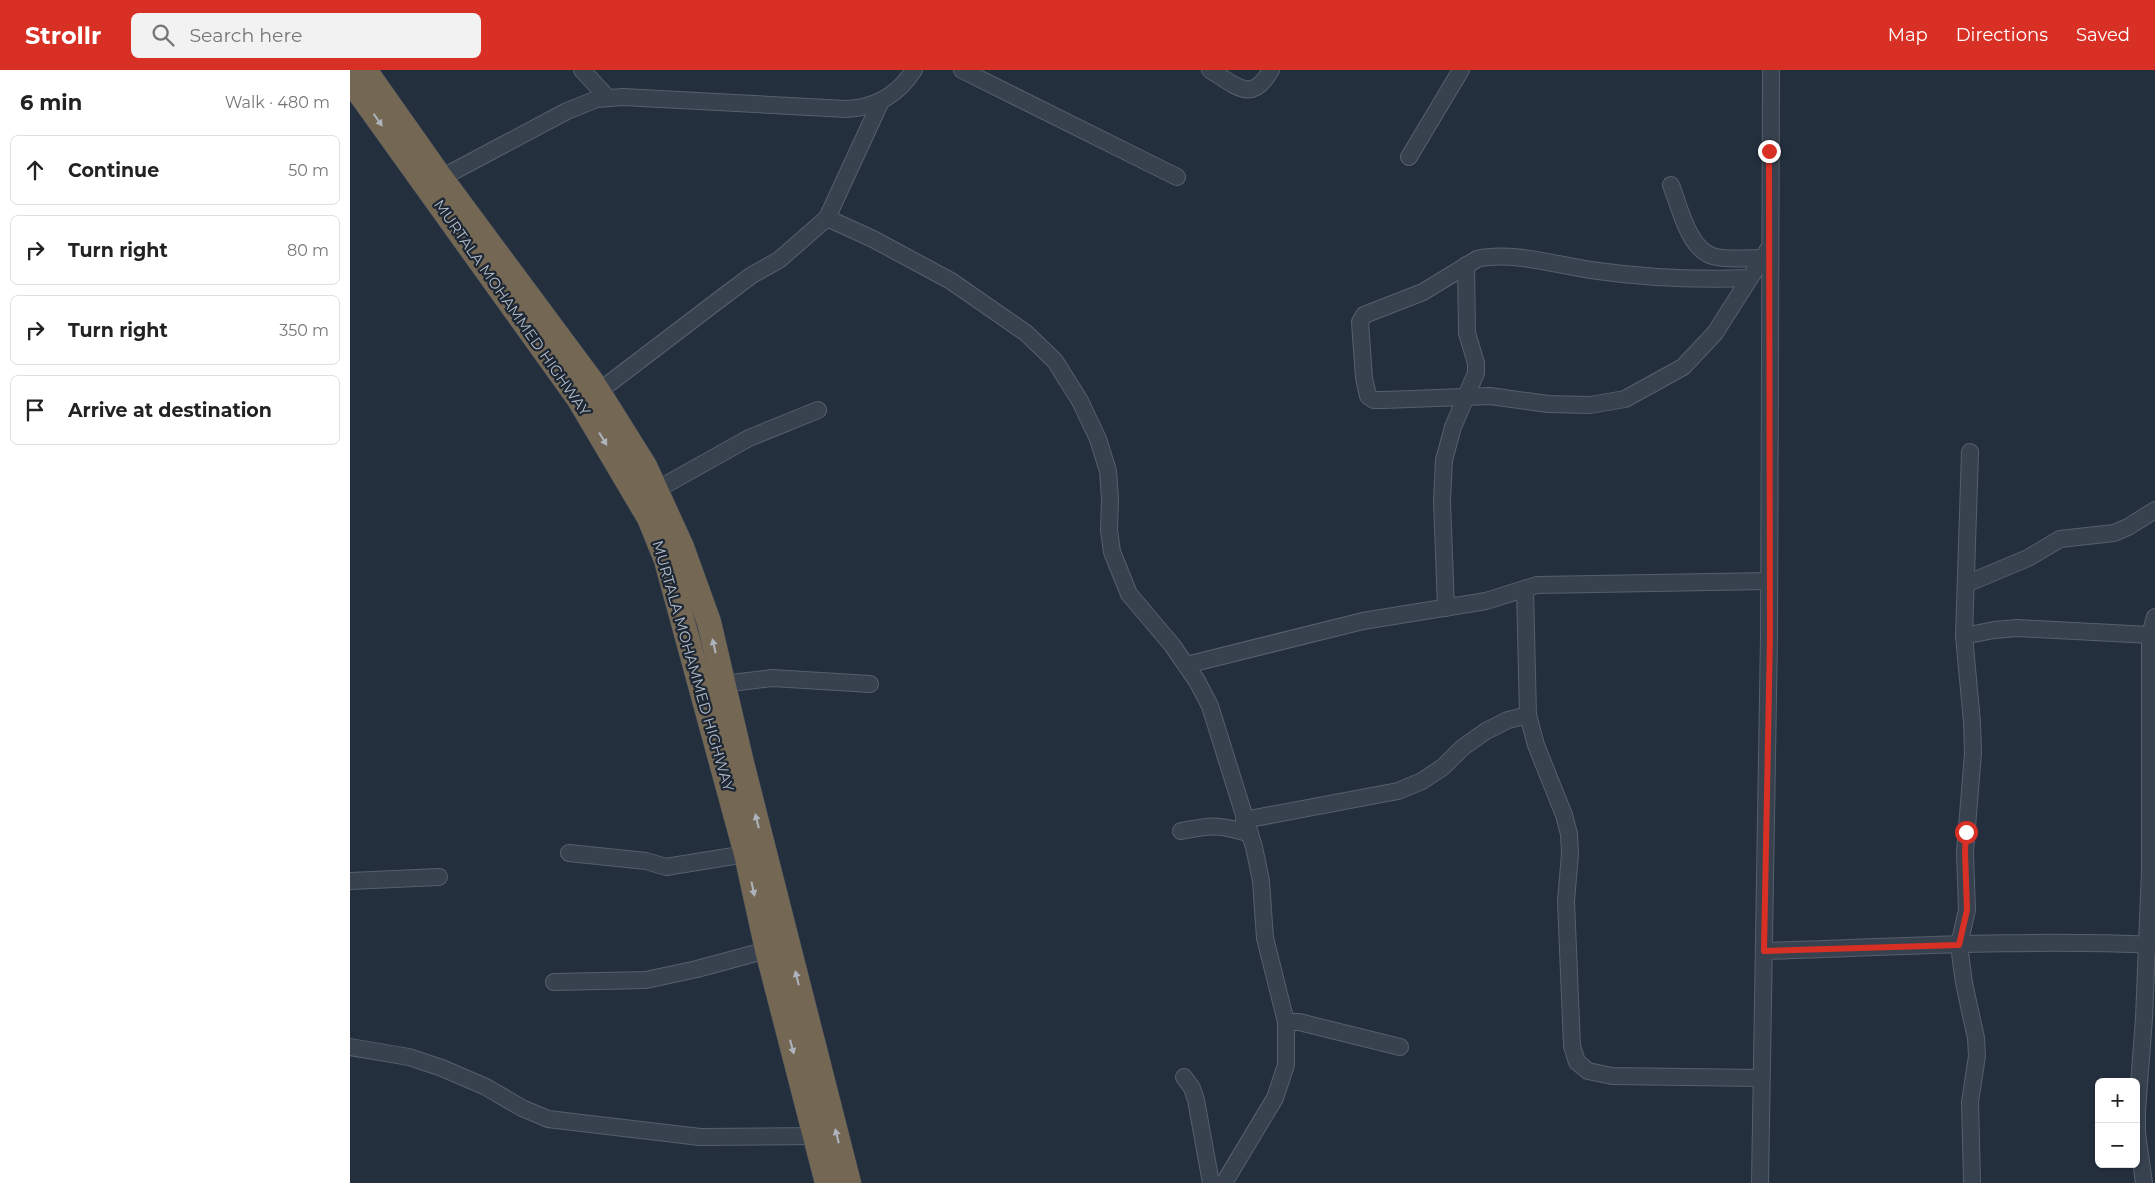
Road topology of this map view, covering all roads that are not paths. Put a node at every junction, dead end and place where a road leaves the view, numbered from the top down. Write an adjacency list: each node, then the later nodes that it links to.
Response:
1 (365, 70): 14 (highway)
2 (582, 70): 10 (street)
3 (914, 70): 11 (street)
4 (962, 70): 13 (street)
5 (1210, 70): 6 (street)
6 (1271, 70)
7 (1461, 70): 12 (street)
8 (1771, 70): 17 (street)
9 (350, 80): 40 (highway, MURTALA MOHAMMED HIGHWAY, one-way to 40)
10 (608, 98): 11 (street); 14 (street)
11 (882, 101): 16 (street)
12 (1409, 157)
13 (1177, 177)
14 (441, 178): 20 (highway)
15 (1672, 185): 17 (street)
16 (827, 218): 20 (street); 33 (street)
17 (1766, 253): 19 (street); 26 (street)
18 (1466, 265): 19 (street); 21 (street); 21 (street)
19 (1750, 278): 21 (street)
20 (598, 392): 24 (highway)
21 (1465, 396): 29 (street)
22 (818, 410): 24 (street)
23 (1970, 452): 27 (street)
24 (656, 490): 34 (highway, one-way to 24)
25 (2155, 510): 27 (street)
26 (1770, 581): 28 (street); 46 (street)
27 (1966, 584): 32 (street)
28 (1525, 589): 29 (street); 36 (street)
29 (1446, 608): 33 (street)
30 (2155, 617): 31 (street)
31 (2150, 635): 32 (street); 44 (street)
32 (1964, 636): 43 (street)
33 (1186, 665): 37 (street)
34 (724, 684): 35 (street); 55 (highway, one-way to 34)
35 (870, 684)
36 (1528, 715): 37 (street); 52 (street)
37 (1247, 827): 38 (street); 48 (street)
38 (1181, 831)
39 (569, 853): 40 (street)
40 (746, 854): 45 (highway, MURTALA MOHAMMED HIGHWAY, one-way to 45)
41 (439, 876): 42 (street)
42 (350, 882)
43 (1959, 945): 44 (street); 46 (street); 59 (street)
44 (2151, 945): 60 (street)
45 (767, 950): 47 (street); 53 (highway, MURTALA MOHAMMED HIGHWAY, one-way to 53)
46 (1764, 951): 52 (street)
47 (554, 982)
48 (1286, 1022): 50 (street); 57 (street)
49 (350, 1047): 53 (street)
50 (1400, 1047)
51 (1184, 1077): 56 (street)
52 (1761, 1078): 58 (street)
53 (816, 1136): 54 (highway, MURTALA MOHAMMED HIGHWAY)
54 (827, 1183)
55 (848, 1183)
56 (1211, 1183)
57 (1224, 1183)
58 (1760, 1183)
59 (1972, 1183)
60 (2144, 1183)

